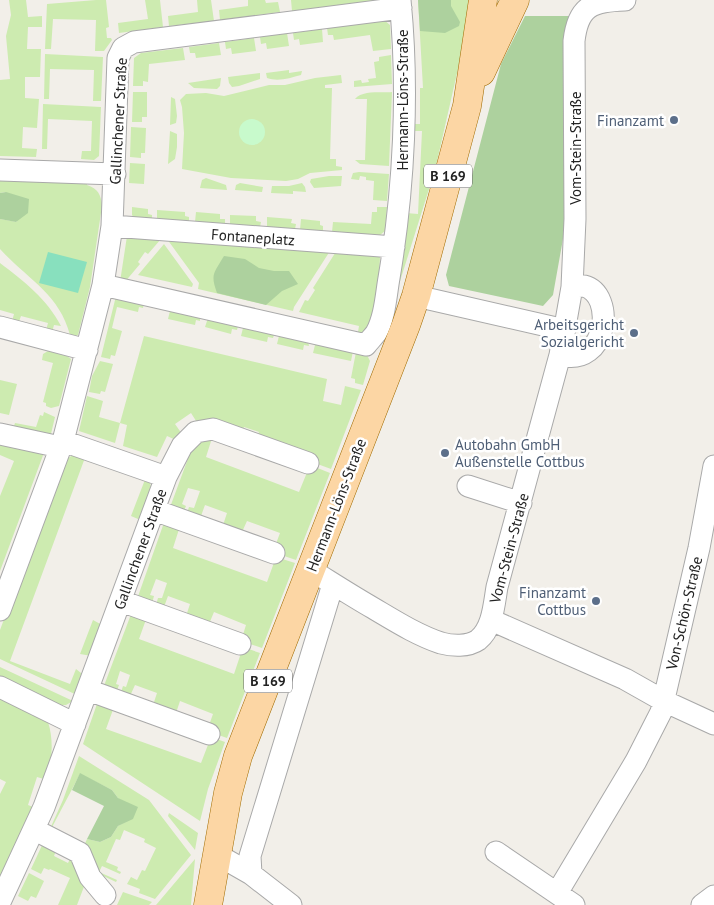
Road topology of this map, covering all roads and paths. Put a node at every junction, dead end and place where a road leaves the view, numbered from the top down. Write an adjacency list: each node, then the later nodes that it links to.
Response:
1 (483, 0): 6 (main road, Hermann-Löns-Straße / B 169)
2 (514, 0): 6 (main road, Hermann-Löns-Straße / B 169)
3 (618, 0): 4 (street, Vom-Stein-Straße); 12 (street, Vom-Stein-Straße)
4 (625, 0)
5 (401, 4): 8 (street, Gallinchener Straße); 10 (street, Hermann-Löns-Straße)
6 (467, 106): 13 (main road, Hermann-Löns-Straße / B 169)
7 (0, 170): 8 (street)
8 (115, 174): 9 (street, Gallinchener Straße)
9 (112, 226): 10 (street, Fontaneplatz); 11 (street, Gallinchener Straße)
10 (394, 247): 11 (street, Hermann-Löns-Straße)
11 (103, 285): 16 (street, Gallinchener Straße)
12 (572, 287): 15 (street, Vom-Stein-Straße); 17 (street)
13 (416, 296): 15 (street); 28 (main road, Hermann-Löns-Straße / B 169)
14 (0, 327): 16 (street)
15 (564, 330): 17 (street, Vom-Stein-Straße)
16 (87, 350): 19 (street, Gallinchener Straße)
17 (560, 355): 25 (street, Vom-Stein-Straße)
18 (0, 434): 19 (street)
19 (62, 444): 22 (street, Gallinchener Straße); 30 (street, Gallinchener Straße)
20 (308, 463): 22 (street)
21 (714, 466): 24 (street, Von-Schön-Straße)
22 (166, 477): 26 (street, Gallinchener Straße)
23 (472, 480): 25 (street)
24 (712, 489): 35 (street, Von-Schön-Straße)
25 (523, 496): 31 (street, Vom-Stein-Straße)
26 (154, 510): 27 (street); 29 (street, Gallinchener Straße)
27 (274, 553)
28 (322, 577): 31 (street, Vom-Stein-Straße); 41 (main road, Hermann-Löns-Straße / B 169); 42 (street)
29 (121, 601): 32 (street); 34 (street, Gallinchener Straße)
30 (0, 610)
31 (491, 620): 35 (street, Vom-Stein-Straße)
32 (240, 644)
33 (0, 687): 36 (street)
34 (88, 690): 36 (street, Gallinchener Straße); 38 (street)
35 (664, 701): 37 (street, Vom-Stein-Straße); 45 (street)
36 (75, 724): 39 (street, Gallinchener Straße)
37 (714, 724)
38 (209, 734)
39 (35, 830): 43 (street); 46 (street, Gallinchener Straße)
40 (496, 852): 45 (street)
41 (216, 854): 42 (street); 47 (main road, Hermann-Löns-Straße / B 169)
42 (251, 874): 48 (street)
43 (105, 895)
44 (714, 896): 49 (street)
45 (565, 899)
46 (0, 902)
47 (208, 905)
48 (291, 905)
49 (702, 905)

